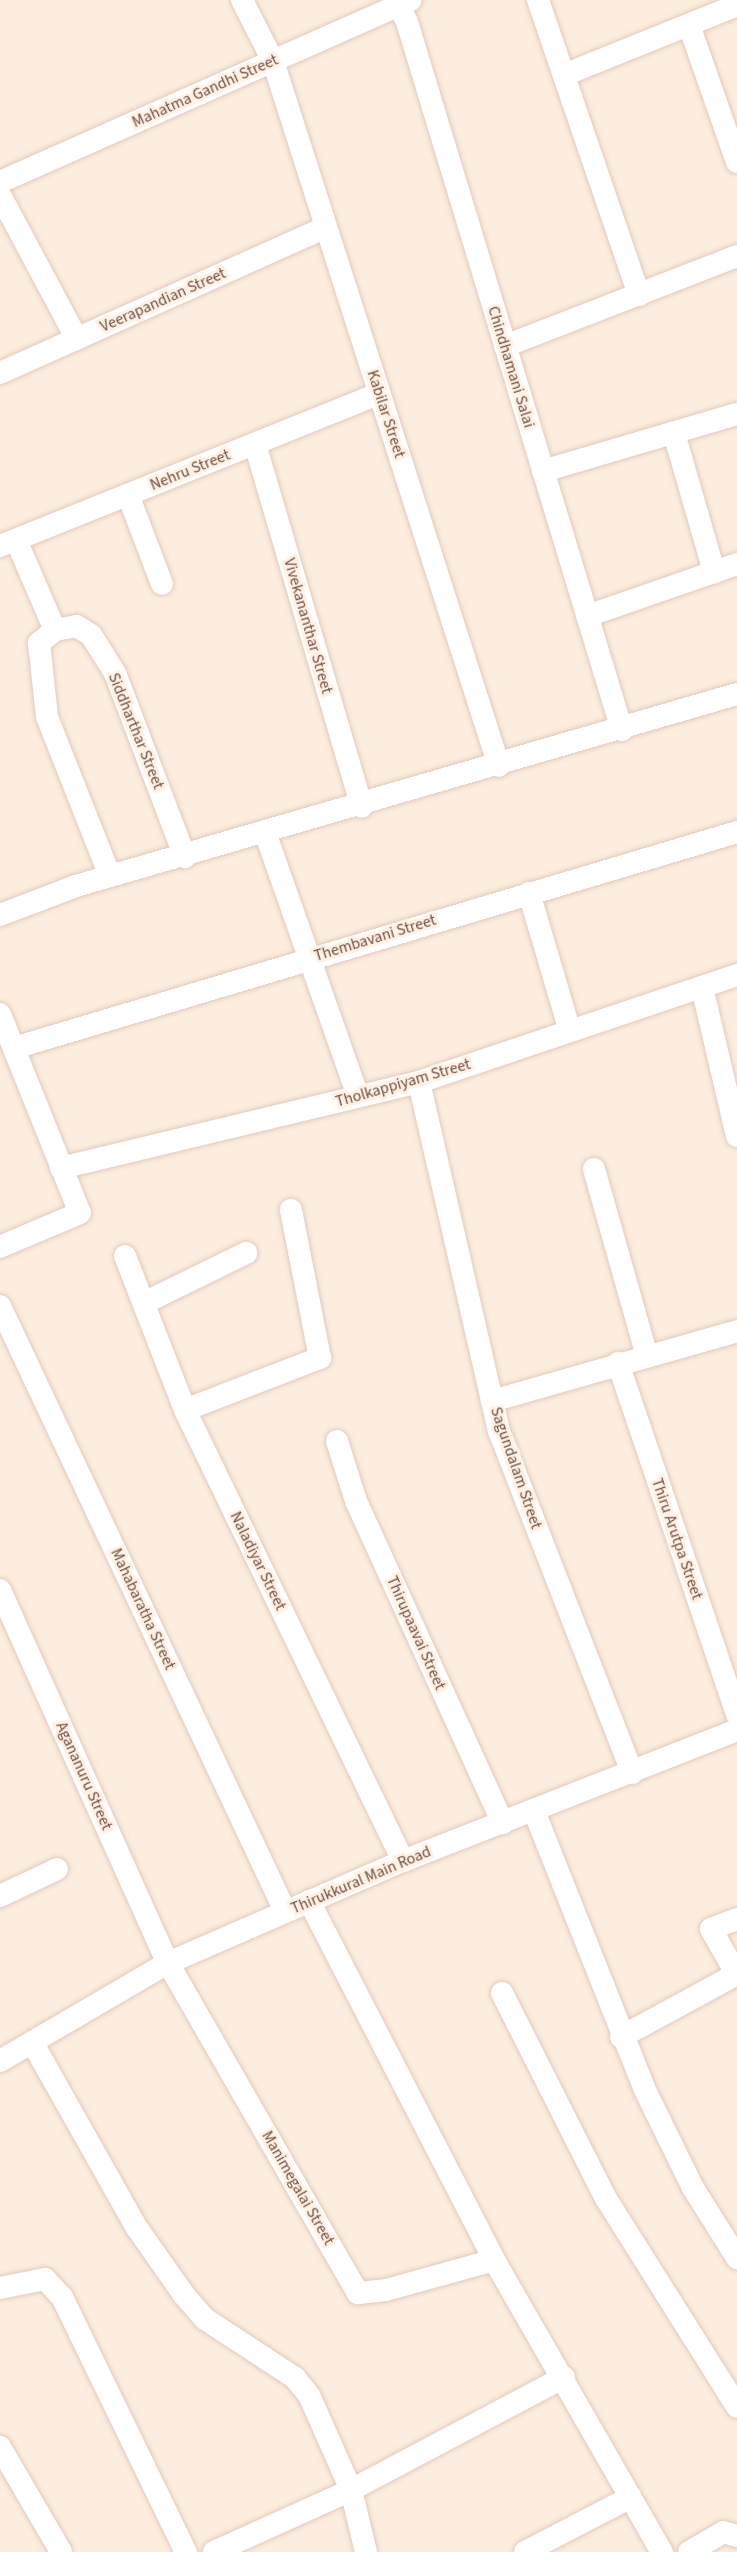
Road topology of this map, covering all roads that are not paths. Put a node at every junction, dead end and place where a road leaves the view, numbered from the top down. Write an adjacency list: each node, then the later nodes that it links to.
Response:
1 (242, 0): 6 (street, Kabilar Street)
2 (538, 0): 7 (street)
3 (401, 2): 6 (street, Mahatma Gandhi Street); 15 (street, Chindhamani Salai)
4 (737, 5): 5 (street)
5 (689, 25): 7 (street); 8 (street)
6 (273, 61): 9 (street, Mahatma Gandhi Street); 11 (street, Kabilar Street)
7 (564, 75): 13 (street)
8 (737, 162)
9 (0, 183)
10 (0, 195): 14 (street)
11 (326, 227): 14 (street, Veerapandian Street); 17 (street, Kabilar Street)
12 (737, 256): 13 (street)
13 (639, 295): 15 (street)
14 (77, 339): 16 (street, Veerapandian Street)
15 (505, 346): 21 (street, Chindhamani Salai)
16 (0, 374)
17 (380, 394): 20 (street, Nehru Street); 31 (street, Kabilar Street)
18 (737, 414): 19 (street)
19 (674, 433): 21 (street); 25 (street)
20 (255, 444): 22 (street, Nehru Street); 32 (street, Vivekananthar Street)
21 (543, 471): 27 (street, Chindhamani Salai)
22 (128, 495): 23 (street, Nehru Street); 26 (street)
23 (8, 543): 28 (street)
24 (737, 564): 25 (street)
25 (714, 572): 27 (street)
26 (162, 584)
27 (587, 616): 30 (street, Chindhamani Salai)
28 (55, 630): 35 (street, Siddharthar Street); 36 (street)
29 (737, 694): 30 (street)
30 (622, 730): 31 (street)
31 (499, 766): 32 (street)
32 (362, 807): 34 (street)
33 (737, 832): 37 (street, Thembavani Street)
34 (266, 835): 35 (street); 39 (street)
35 (185, 857): 36 (street)
36 (110, 876): 38 (street)
37 (529, 892): 39 (street, Thembavani Street); 43 (street)
38 (0, 915)
39 (309, 958): 44 (street, Thembavani Street); 46 (street)
40 (737, 975): 41 (street, Tholkappiyam Street)
41 (702, 987): 43 (street, Tholkappiyam Street); 47 (street)
42 (0, 1014): 44 (street)
43 (570, 1031): 45 (street, Tholkappiyam Street)
44 (14, 1048): 48 (street)
45 (418, 1082): 46 (street, Tholkappiyam Street); 59 (street, Sagundalam Street)
46 (358, 1096): 48 (street, Tholkappiyam Street)
47 (737, 1136)
48 (62, 1168): 51 (street)
49 (594, 1169): 57 (street)
50 (291, 1210): 60 (street)
51 (0, 1247)
52 (246, 1253): 54 (street)
53 (125, 1256): 54 (street, Naladiyar Street)
54 (144, 1303): 60 (street, Naladiyar Street)
55 (0, 1306): 72 (street, Mahabaratha Street)
56 (737, 1331): 57 (street)
57 (647, 1356): 58 (street)
58 (618, 1363): 59 (street); 63 (street, Thiru Arutpa Street)
59 (492, 1401): 65 (street, Sagundalam Street)
60 (185, 1410): 68 (street, Naladiyar Street)
61 (337, 1440): 67 (street, Thirupaavai Street)
62 (0, 1590): 74 (street, Agananuru Street)
63 (737, 1714)
64 (737, 1730): 65 (street, Thirukkural Main Road)
65 (632, 1773): 66 (street, Thirukkural Main Road)
66 (534, 1811): 67 (street, Thirukkural Main Road); 77 (street)
67 (503, 1823): 68 (street, Thirukkural Main Road)
68 (402, 1861): 71 (street, Thirukkural Main Road)
69 (57, 1869): 70 (street)
70 (0, 1896)
71 (309, 1901): 72 (street, Thirukkural Main Road); 81 (street)
72 (285, 1911): 74 (street, Thirukkural Main Road)
73 (737, 1919): 75 (street)
74 (168, 1963): 78 (street, Thirukkural Main Road); 81 (street, Manimegalai Street)
75 (737, 1975): 77 (street)
76 (502, 1993): 84 (street)
77 (621, 2037): 80 (street)
78 (32, 2042): 79 (street, Thirukkural Main Road); 86 (street)
79 (0, 2061)
80 (737, 2258)
81 (494, 2260): 83 (street)
82 (0, 2288): 90 (street)
83 (564, 2377): 86 (street); 87 (street)
84 (737, 2407)
85 (0, 2447): 89 (street)
86 (351, 2490): 91 (street); 92 (street)
87 (631, 2497): 93 (street); 94 (street)
88 (737, 2535): 95 (street)
89 (61, 2552)
90 (186, 2552)
91 (214, 2552)
92 (366, 2552)
93 (525, 2552)
94 (662, 2552)
95 (688, 2552)

